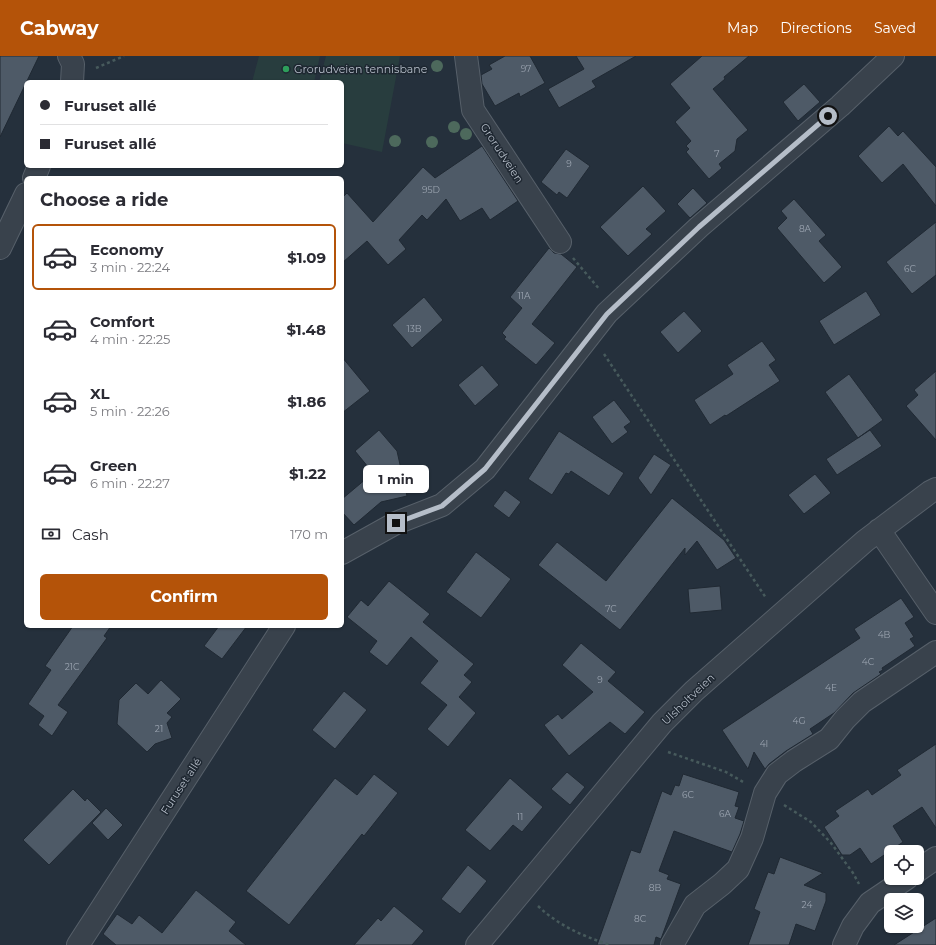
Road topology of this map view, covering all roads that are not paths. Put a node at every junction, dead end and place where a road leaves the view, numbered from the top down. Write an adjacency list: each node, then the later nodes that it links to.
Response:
1 (69, 56): 4 (street)
2 (466, 56): 6 (street, Grorudveien)
3 (893, 56): 10 (street)
4 (72, 80)
5 (24, 198): 7 (street)
6 (560, 242)
7 (0, 248)
8 (936, 489): 9 (street, Ulsholtveien)
9 (879, 530): 11 (street); 18 (street, Ulsholtveien)
10 (344, 552)
11 (936, 613)
12 (283, 628): 17 (street, Furuset allé)
13 (936, 652): 19 (street)
14 (936, 858): 15 (street)
15 (924, 866)
16 (897, 885): 20 (street)
17 (78, 945)
18 (477, 945)
19 (672, 945)
20 (844, 945)

